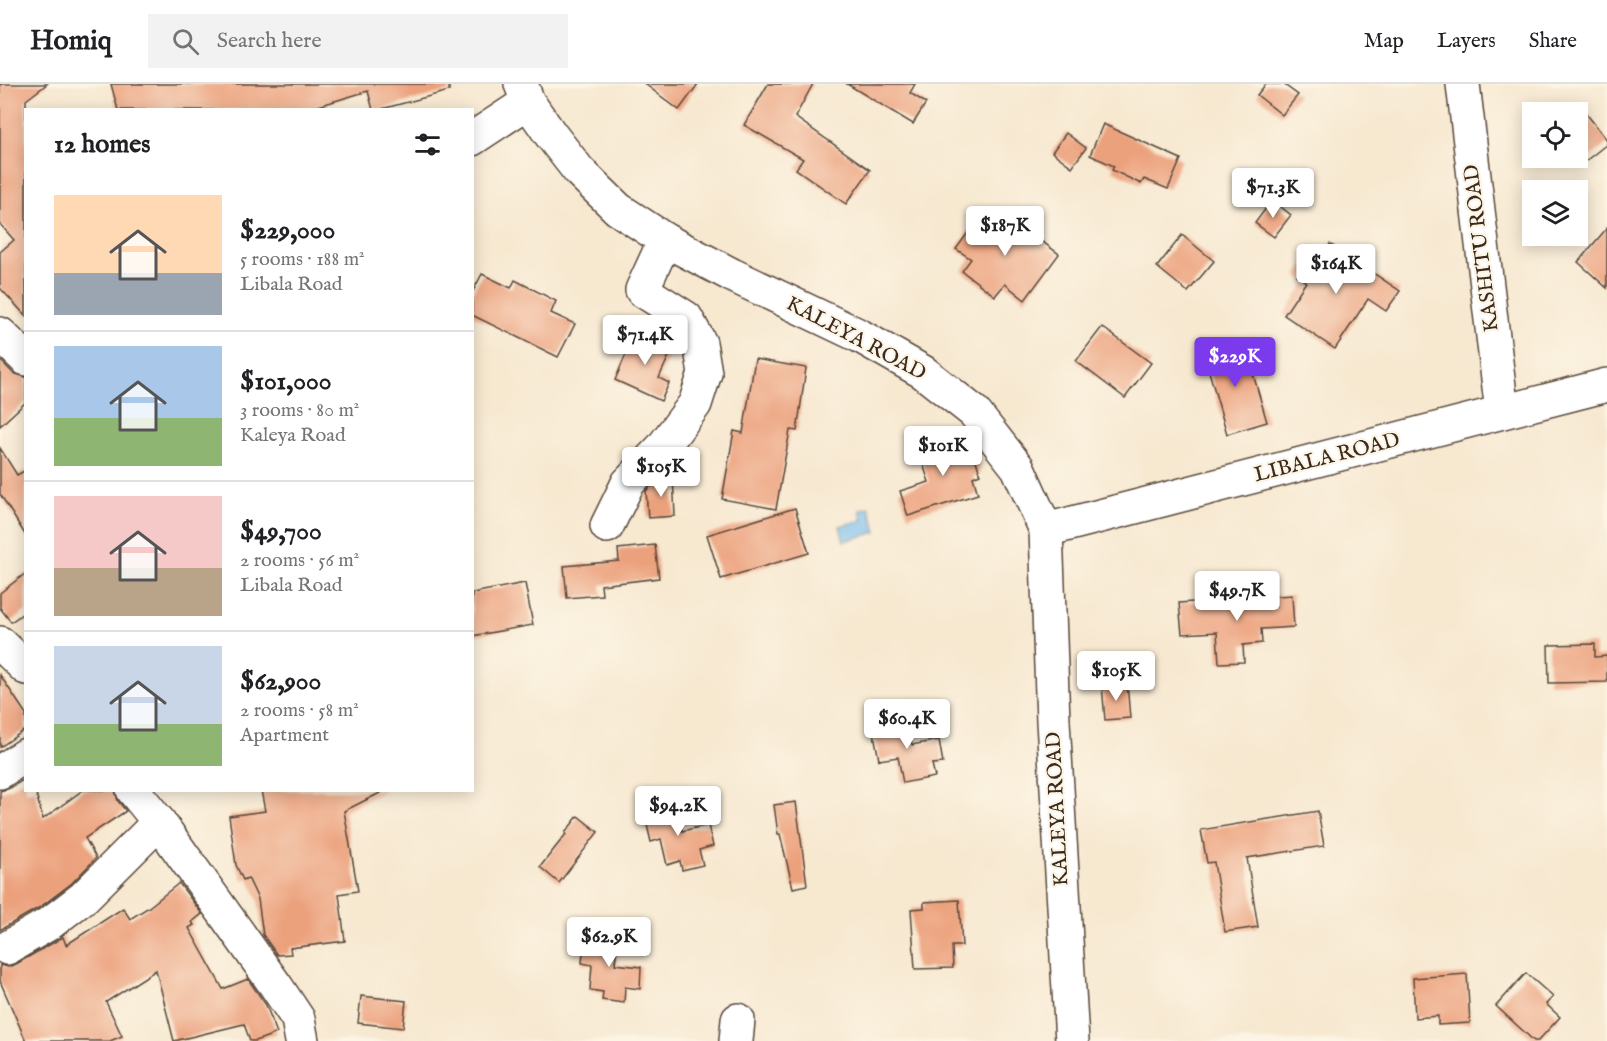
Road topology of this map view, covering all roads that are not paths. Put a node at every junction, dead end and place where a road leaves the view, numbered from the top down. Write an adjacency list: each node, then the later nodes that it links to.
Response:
1 (1462, 84): 6 (street, KASHITU ROAD)
2 (525, 93): 3 (street); 4 (street, KALEYA ROAD)
3 (474, 137)
4 (665, 240): 7 (street); 8 (street, KALEYA ROAD)
5 (1607, 385): 6 (street, LIBALA ROAD)
6 (1502, 412): 8 (street, LIBALA ROAD)
7 (607, 526)
8 (1046, 530): 17 (street, KALEYA ROAD)
9 (0, 643): 10 (street)
10 (24, 666)
11 (24, 756): 12 (street)
12 (0, 772)
13 (135, 792): 14 (street)
14 (159, 822): 15 (street); 16 (street)
15 (7, 948)
16 (302, 1041)
17 (1072, 1041)

